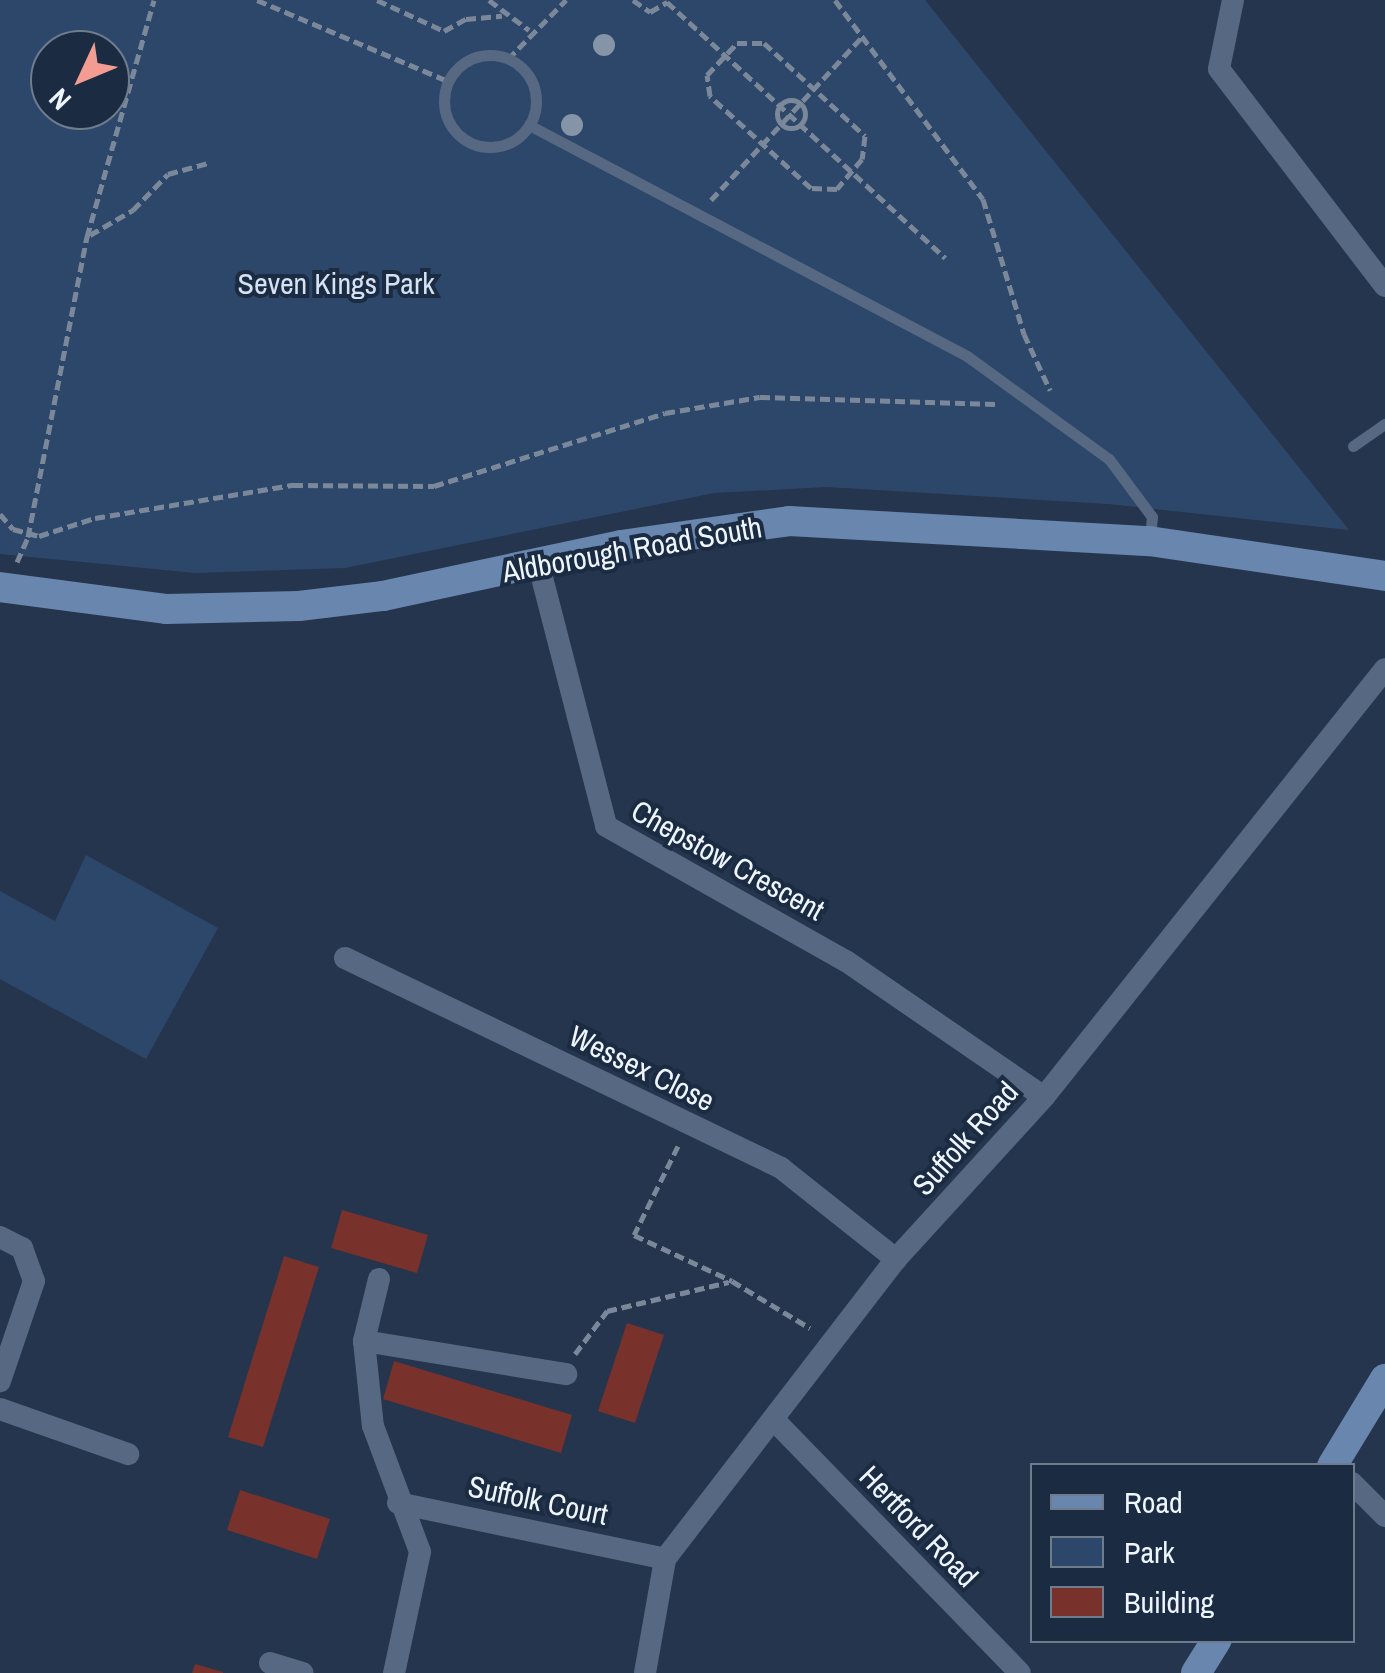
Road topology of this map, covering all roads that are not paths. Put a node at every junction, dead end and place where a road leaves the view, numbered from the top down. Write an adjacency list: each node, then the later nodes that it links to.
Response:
1 (1234, 0): 3 (street)
2 (530, 125): 2 (lane); 6 (lane)
3 (1385, 286)
4 (1385, 424): 5 (lane)
5 (1353, 446)
6 (1150, 541): 7 (street, Aldborough Road South); 8 (street, Aldborough Road South)
7 (539, 566): 9 (street, Aldborough Road South); 12 (street, Chepstow Crescent)
8 (1385, 576)
9 (0, 587)
10 (1385, 668): 12 (street, Suffolk Road)
11 (345, 958): 14 (street, Wessex Close)
12 (1044, 1097): 14 (street, Suffolk Road)
13 (0, 1237): 19 (street)
14 (896, 1258): 21 (street, Suffolk Road)
15 (379, 1279): 16 (street)
16 (364, 1341): 17 (street); 25 (street)
17 (564, 1373)
18 (1385, 1380): 23 (street)
19 (0, 1381)
20 (0, 1410): 22 (street)
21 (775, 1421): 27 (street, Suffolk Road); 33 (street, Hertford Road)
22 (128, 1454)
23 (1341, 1463)
24 (1355, 1486): 26 (street)
25 (398, 1503): 27 (street, Suffolk Court); 31 (street)
26 (1385, 1516)
27 (665, 1559): 32 (street, Suffolk Road)
28 (1216, 1643): 34 (street)
29 (270, 1663): 30 (street)
30 (303, 1673)
31 (394, 1673)
32 (645, 1673)
33 (1020, 1673)
34 (1196, 1673)

